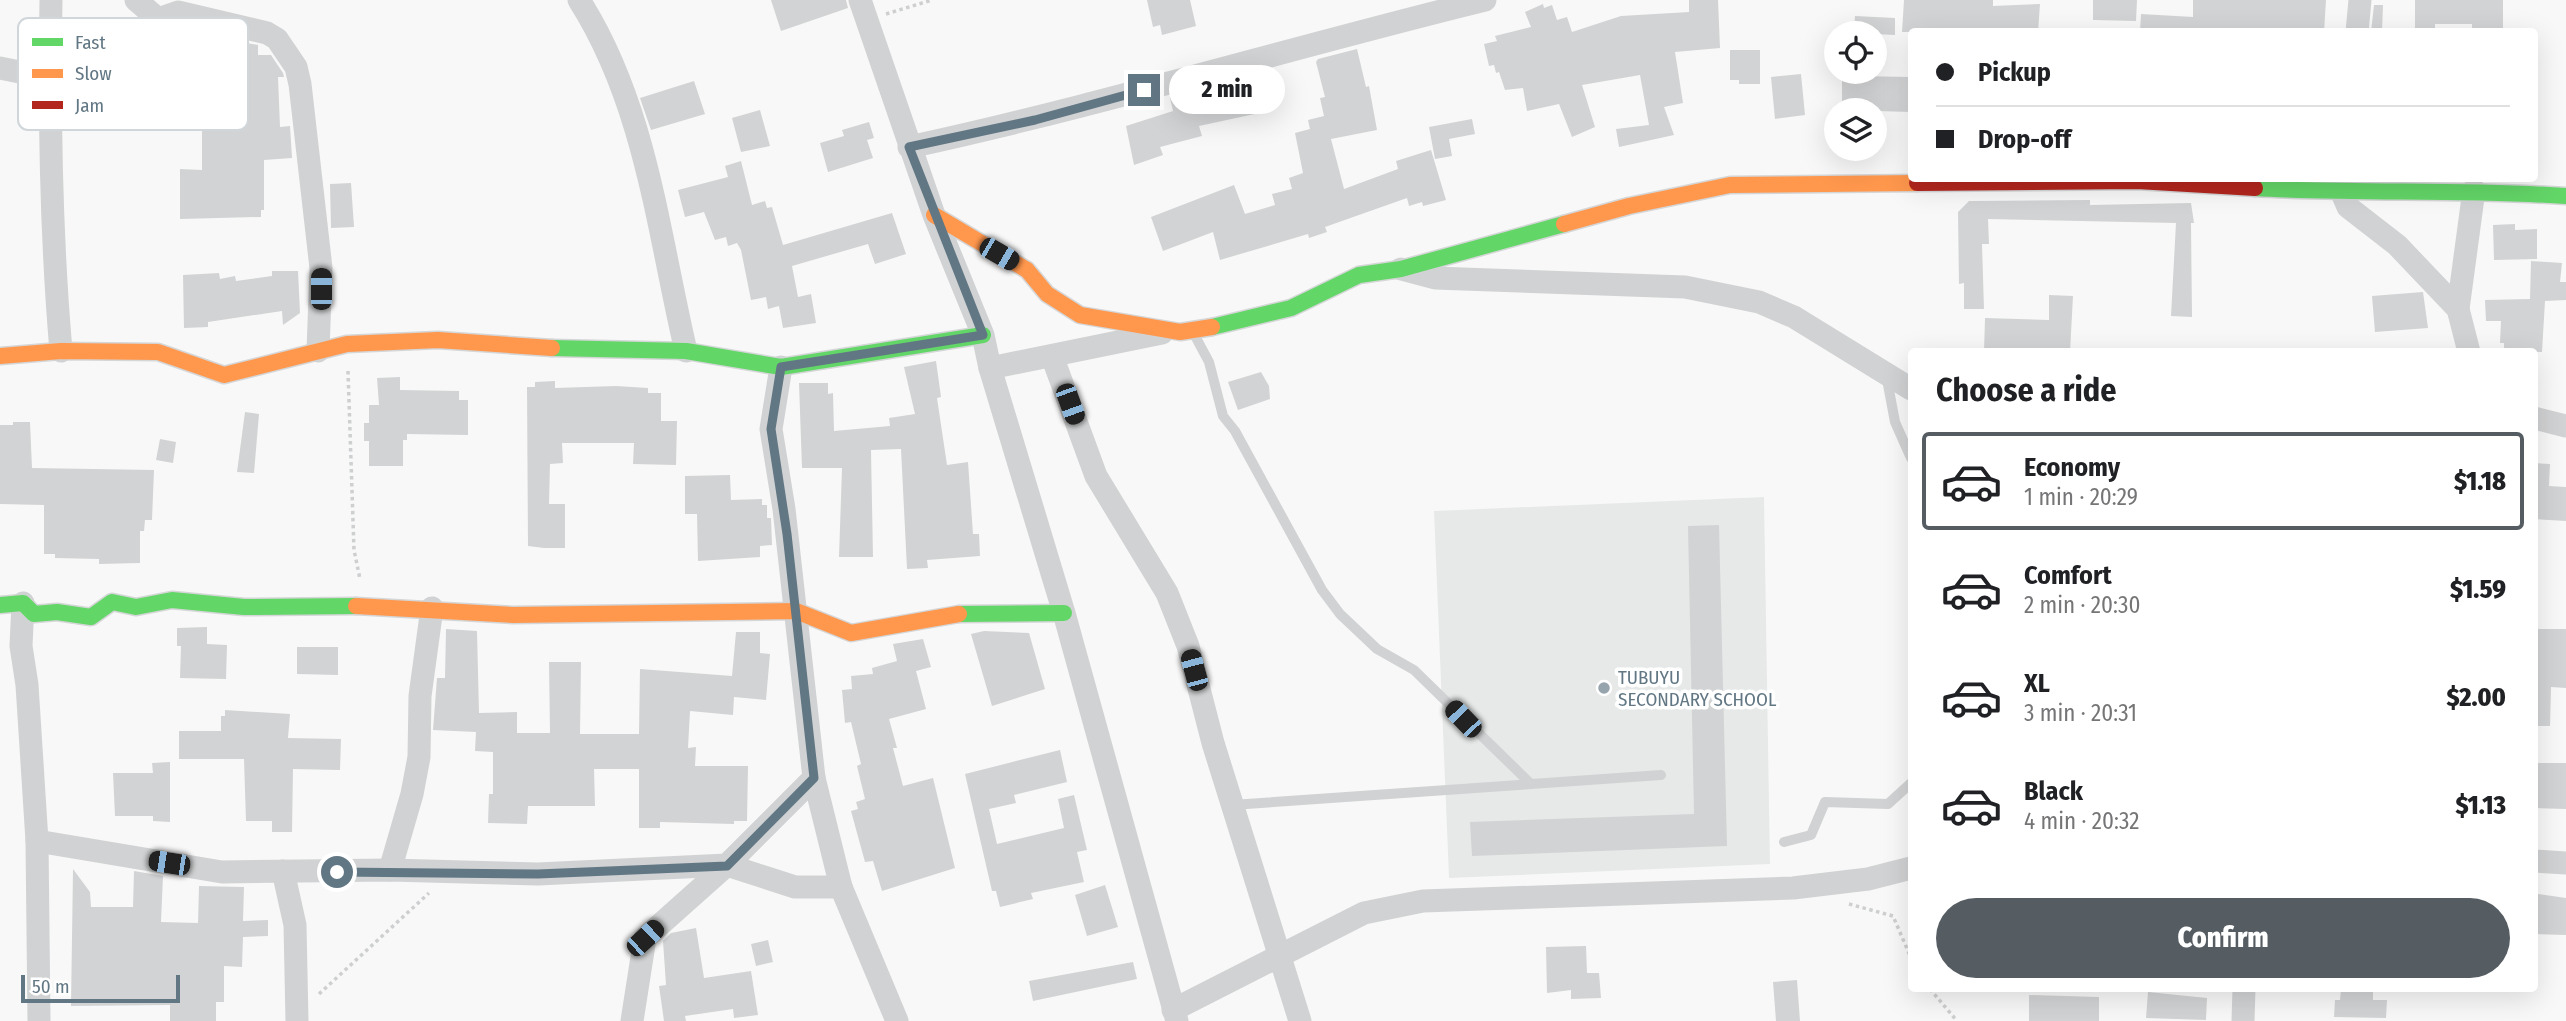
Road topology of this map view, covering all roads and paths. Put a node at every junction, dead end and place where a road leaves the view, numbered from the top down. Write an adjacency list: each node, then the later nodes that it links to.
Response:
1 (51, 0): 9 (street)
2 (136, 0): 10 (street)
3 (579, 0): 34 (street)
4 (860, 0): 18 (street)
5 (932, 0): 8 (path)
6 (1485, 0): 18 (street)
7 (2360, 0): 13 (street)
8 (884, 14)
9 (51, 18)
10 (157, 18)
11 (161, 18): 12 (street)
12 (203, 18)
13 (2357, 28)
14 (248, 29): 33 (street)
15 (0, 68): 16 (street)
16 (18, 72)
17 (51, 130): 32 (street)
18 (909, 147): 24 (street)
19 (2035, 182): 25 (street)
20 (2178, 182): 21 (street)
21 (2342, 186): 22 (street); 26 (street)
22 (2474, 190): 23 (street); 26 (street)
23 (2566, 196)
24 (934, 215): 28 (street); 29 (street)
25 (1401, 269): 27 (street); 39 (street)
26 (2458, 309): 31 (street)
27 (1193, 331): 28 (street); 51 (lane)
28 (1167, 332): 36 (street)
29 (983, 335): 37 (street); 38 (street)
30 (347, 344): 33 (street); 34 (street); 45 (path)
31 (2468, 348)
32 (61, 351): 33 (street); 35 (street)
33 (318, 351)
34 (686, 351): 37 (street)
35 (0, 356)
36 (1052, 356): 38 (street); 53 (street)
37 (781, 367): 47 (street)
38 (990, 368): 48 (street)
39 (1886, 372): 40 (street); 43 (lane)
40 (1908, 387)
41 (2538, 419): 42 (street)
42 (2566, 426)
43 (1908, 451)
44 (11, 604): 45 (street); 54 (street)
45 (365, 606): 46 (street)
46 (432, 608): 47 (street); 60 (street)
47 (796, 611): 48 (street); 50 (street)
48 (1064, 613): 70 (street)
49 (1661, 775): 51 (lane)
50 (814, 778): 58 (street); 63 (street)
51 (1531, 784): 53 (lane)
52 (1908, 785): 55 (lane)
53 (1232, 806): 66 (street)
54 (37, 841): 61 (street); 71 (street)
55 (1784, 842)
56 (2538, 862): 57 (street)
57 (2566, 863)
58 (727, 866): 62 (street); 63 (street); 72 (street)
59 (1908, 869): 66 (street)
60 (390, 870): 61 (street); 62 (street)
61 (283, 872): 69 (street)
62 (452, 873): 69 (path)
63 (841, 887): 73 (street)
64 (1843, 902): 65 (path)
65 (1908, 951)
66 (1278, 956): 70 (street); 74 (street)
67 (1933, 992): 75 (path)
68 (2244, 992): 76 (street)
69 (297, 1016)
70 (1175, 1016)
71 (39, 1021)
72 (632, 1021)
73 (897, 1021)
74 (1300, 1021)
75 (1957, 1021)
76 (2243, 1021)

